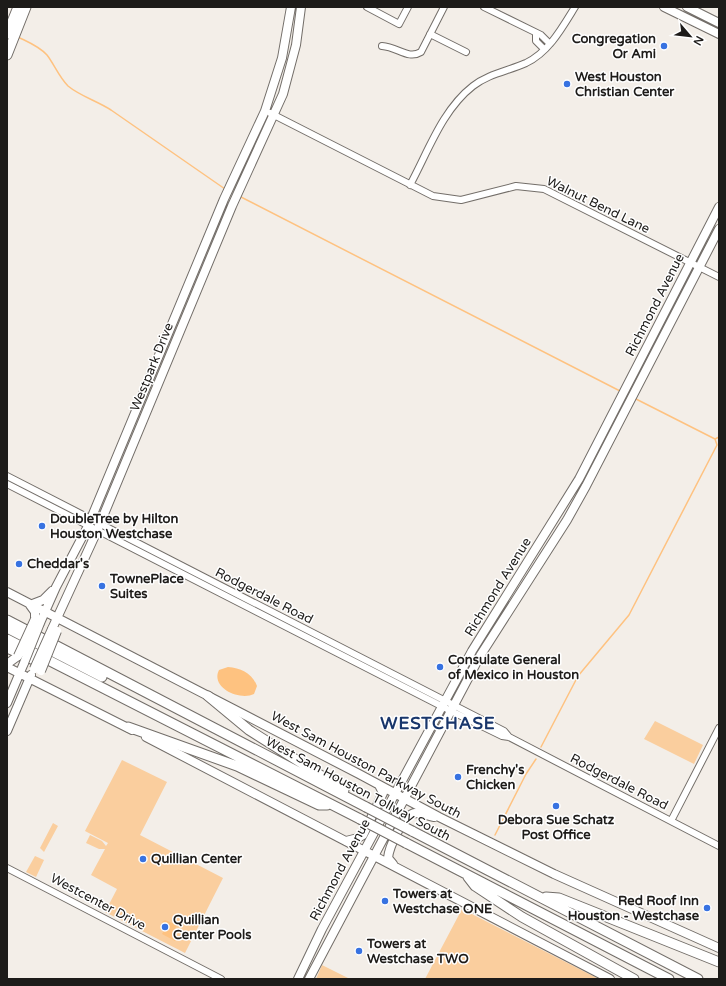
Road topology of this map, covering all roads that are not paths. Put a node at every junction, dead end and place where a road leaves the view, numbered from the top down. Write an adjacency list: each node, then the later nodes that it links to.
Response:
1 (18, 7): 12 (highway)
2 (26, 7): 12 (highway)
3 (366, 7): 4 (street)
4 (408, 7)
5 (444, 7): 16 (street)
6 (484, 7): 14 (street)
7 (575, 7): 18 (street)
8 (664, 7): 17 (main road)
9 (688, 7): 13 (main road)
10 (291, 9): 11 (main road); 23 (main road, Westpark Drive)
11 (301, 9): 24 (main road, Westpark Drive)
12 (16, 21): 15 (highway); 21 (highway)
13 (719, 23)
14 (536, 33): 18 (street); 20 (street)
15 (7, 34)
16 (430, 34): 19 (street); 22 (street)
17 (719, 34)
18 (550, 44): 20 (street)
19 (382, 46)
20 (544, 49): 27 (street)
21 (9, 50)
22 (466, 52)
23 (282, 58): 24 (main road); 25 (main road, Westpark Drive)
24 (292, 61): 26 (main road, Westpark Drive)
25 (265, 111): 26 (street, Walnut Bend Lane); 41 (main road, Westpark Drive)
26 (274, 115): 27 (street, Walnut Bend Lane); 42 (main road, Westpark Drive)
27 (410, 185): 30 (street, Walnut Bend Lane)
28 (719, 207): 30 (main road, Richmond Avenue)
29 (719, 229): 31 (main road, Richmond Avenue)
30 (691, 262): 31 (street, Walnut Bend Lane); 33 (main road, Richmond Avenue)
31 (700, 267): 32 (street, Walnut Bend Lane); 34 (main road, Richmond Avenue)
32 (719, 277)
33 (662, 319): 34 (main road); 35 (main road, Richmond Avenue)
34 (671, 323): 36 (main road, Richmond Avenue)
35 (604, 431): 36 (main road); 38 (main road, Richmond Avenue)
36 (613, 436): 40 (main road, Richmond Avenue)
37 (7, 476): 41 (street, Rodgerdale Road)
38 (580, 479): 40 (main road); 43 (main road, Richmond Avenue)
39 (7, 484): 41 (street, Rodgerdale Road)
40 (586, 486): 44 (main road, Richmond Avenue)
41 (89, 523): 42 (street, Rodgerdale Road); 47 (main road, Westpark Drive)
42 (99, 528): 45 (street, Rodgerdale Road); 46 (street, Rodgerdale Road); 54 (main road, Westpark Drive)
43 (540, 542): 44 (main road); 50 (main road, Richmond Avenue)
44 (549, 547): 51 (main road, Richmond Avenue)
45 (171, 560): 46 (street); 48 (street, Rodgerdale Road)
46 (167, 566): 48 (street, Rodgerdale Road)
47 (56, 587): 52 (main road); 53 (main road, Westpark Drive)
48 (221, 590): 61 (street, Rodgerdale Road)
49 (7, 592): 52 (main road, West Sam Houston Parkway South)
50 (506, 596): 51 (main road); 63 (main road, Richmond Avenue)
51 (514, 602): 64 (main road, Richmond Avenue)
52 (30, 605): 53 (main road, West Sam Houston Parkway South); 56 (main road)
53 (45, 612): 54 (main road, West Sam Houston Parkway South); 56 (main road, Westpark Drive)
54 (57, 618): 57 (main road, West Sam Houston Parkway South); 59 (main road, Westpark Drive)
55 (7, 620): 78 (highway, West Sam Houston Tollway South)
56 (38, 621): 66 (main road, bridge); 70 (main road, Westpark Drive, bridge)
57 (74, 627): 59 (main road); 74 (main road, West Sam Houston Parkway South)
58 (7, 628): 78 (highway)
59 (54, 630): 68 (main road, Westpark Drive, bridge)
60 (7, 639): 65 (highway, West Sam Houston Tollway South)
61 (325, 643): 69 (street, Rodgerdale Road); 72 (street, Rodgerdale Road)
62 (7, 648): 65 (highway)
63 (472, 651): 64 (main road); 76 (main road, Richmond Avenue)
64 (480, 656): 77 (main road, Richmond Avenue)
65 (50, 662): 85 (highway, West Sam Houston Tollway South)
66 (7, 664)
67 (7, 667): 70 (main road)
68 (37, 670): 71 (main road, Westpark Drive); 73 (main road)
69 (392, 672): 72 (street); 76 (street, Rodgerdale Road)
70 (19, 674): 71 (main road); 75 (main road, Westpark Drive)
71 (30, 678): 73 (main road); 81 (main road, Westpark Drive)
72 (386, 678): 76 (street, Rodgerdale Road)
73 (45, 685): 79 (main road)
74 (208, 696): 82 (main road, West Sam Houston Parkway South); 86 (highway)
75 (7, 703)
76 (444, 703): 77 (street, Rodgerdale Road); 83 (main road, Richmond Avenue)
77 (453, 708): 84 (main road, Richmond Avenue); 88 (street, Rodgerdale Road)
78 (206, 724): 86 (highway, West Sam Houston Tollway South)
79 (128, 727): 85 (highway); 89 (main road)
80 (719, 728): 88 (street)
81 (7, 730)
82 (379, 784): 83 (main road, West Sam Houston Parkway South); 89 (main road)
83 (395, 793): 84 (main road, West Sam Houston Parkway South); 91 (main road, Richmond Avenue)
84 (406, 799): 87 (main road, West Sam Houston Parkway South); 92 (main road, Richmond Avenue)
85 (332, 804): 95 (highway, West Sam Houston Tollway South, bridge)
86 (367, 807): 97 (highway, West Sam Houston Tollway South, bridge)
87 (439, 817): 93 (main road); 101 (main road, West Sam Houston Parkway South)
88 (671, 821): 90 (street, Rodgerdale Road)
89 (346, 840): 91 (main road)
90 (719, 846)
91 (365, 851): 92 (main road); 96 (main road, Richmond Avenue)
92 (375, 856): 93 (main road); 99 (main road, Richmond Avenue)
93 (394, 865): 104 (main road)
94 (7, 868): 105 (street, Westcenter Drive)
95 (466, 874): 107 (highway); 108 (highway, West Sam Houston Tollway South)
96 (350, 880): 98 (main road, Richmond Avenue); 99 (main road)
97 (541, 897): 102 (highway); 109 (highway, West Sam Houston Tollway South)
98 (337, 903): 100 (main road); 103 (main road, Richmond Avenue)
99 (345, 913): 100 (main road, Richmond Avenue)
100 (332, 934): 106 (main road, Richmond Avenue)
101 (719, 948)
102 (719, 962)
103 (299, 978)
104 (604, 978)
105 (221, 979)
106 (309, 979)
107 (634, 979)
108 (669, 979)
109 (698, 979)

